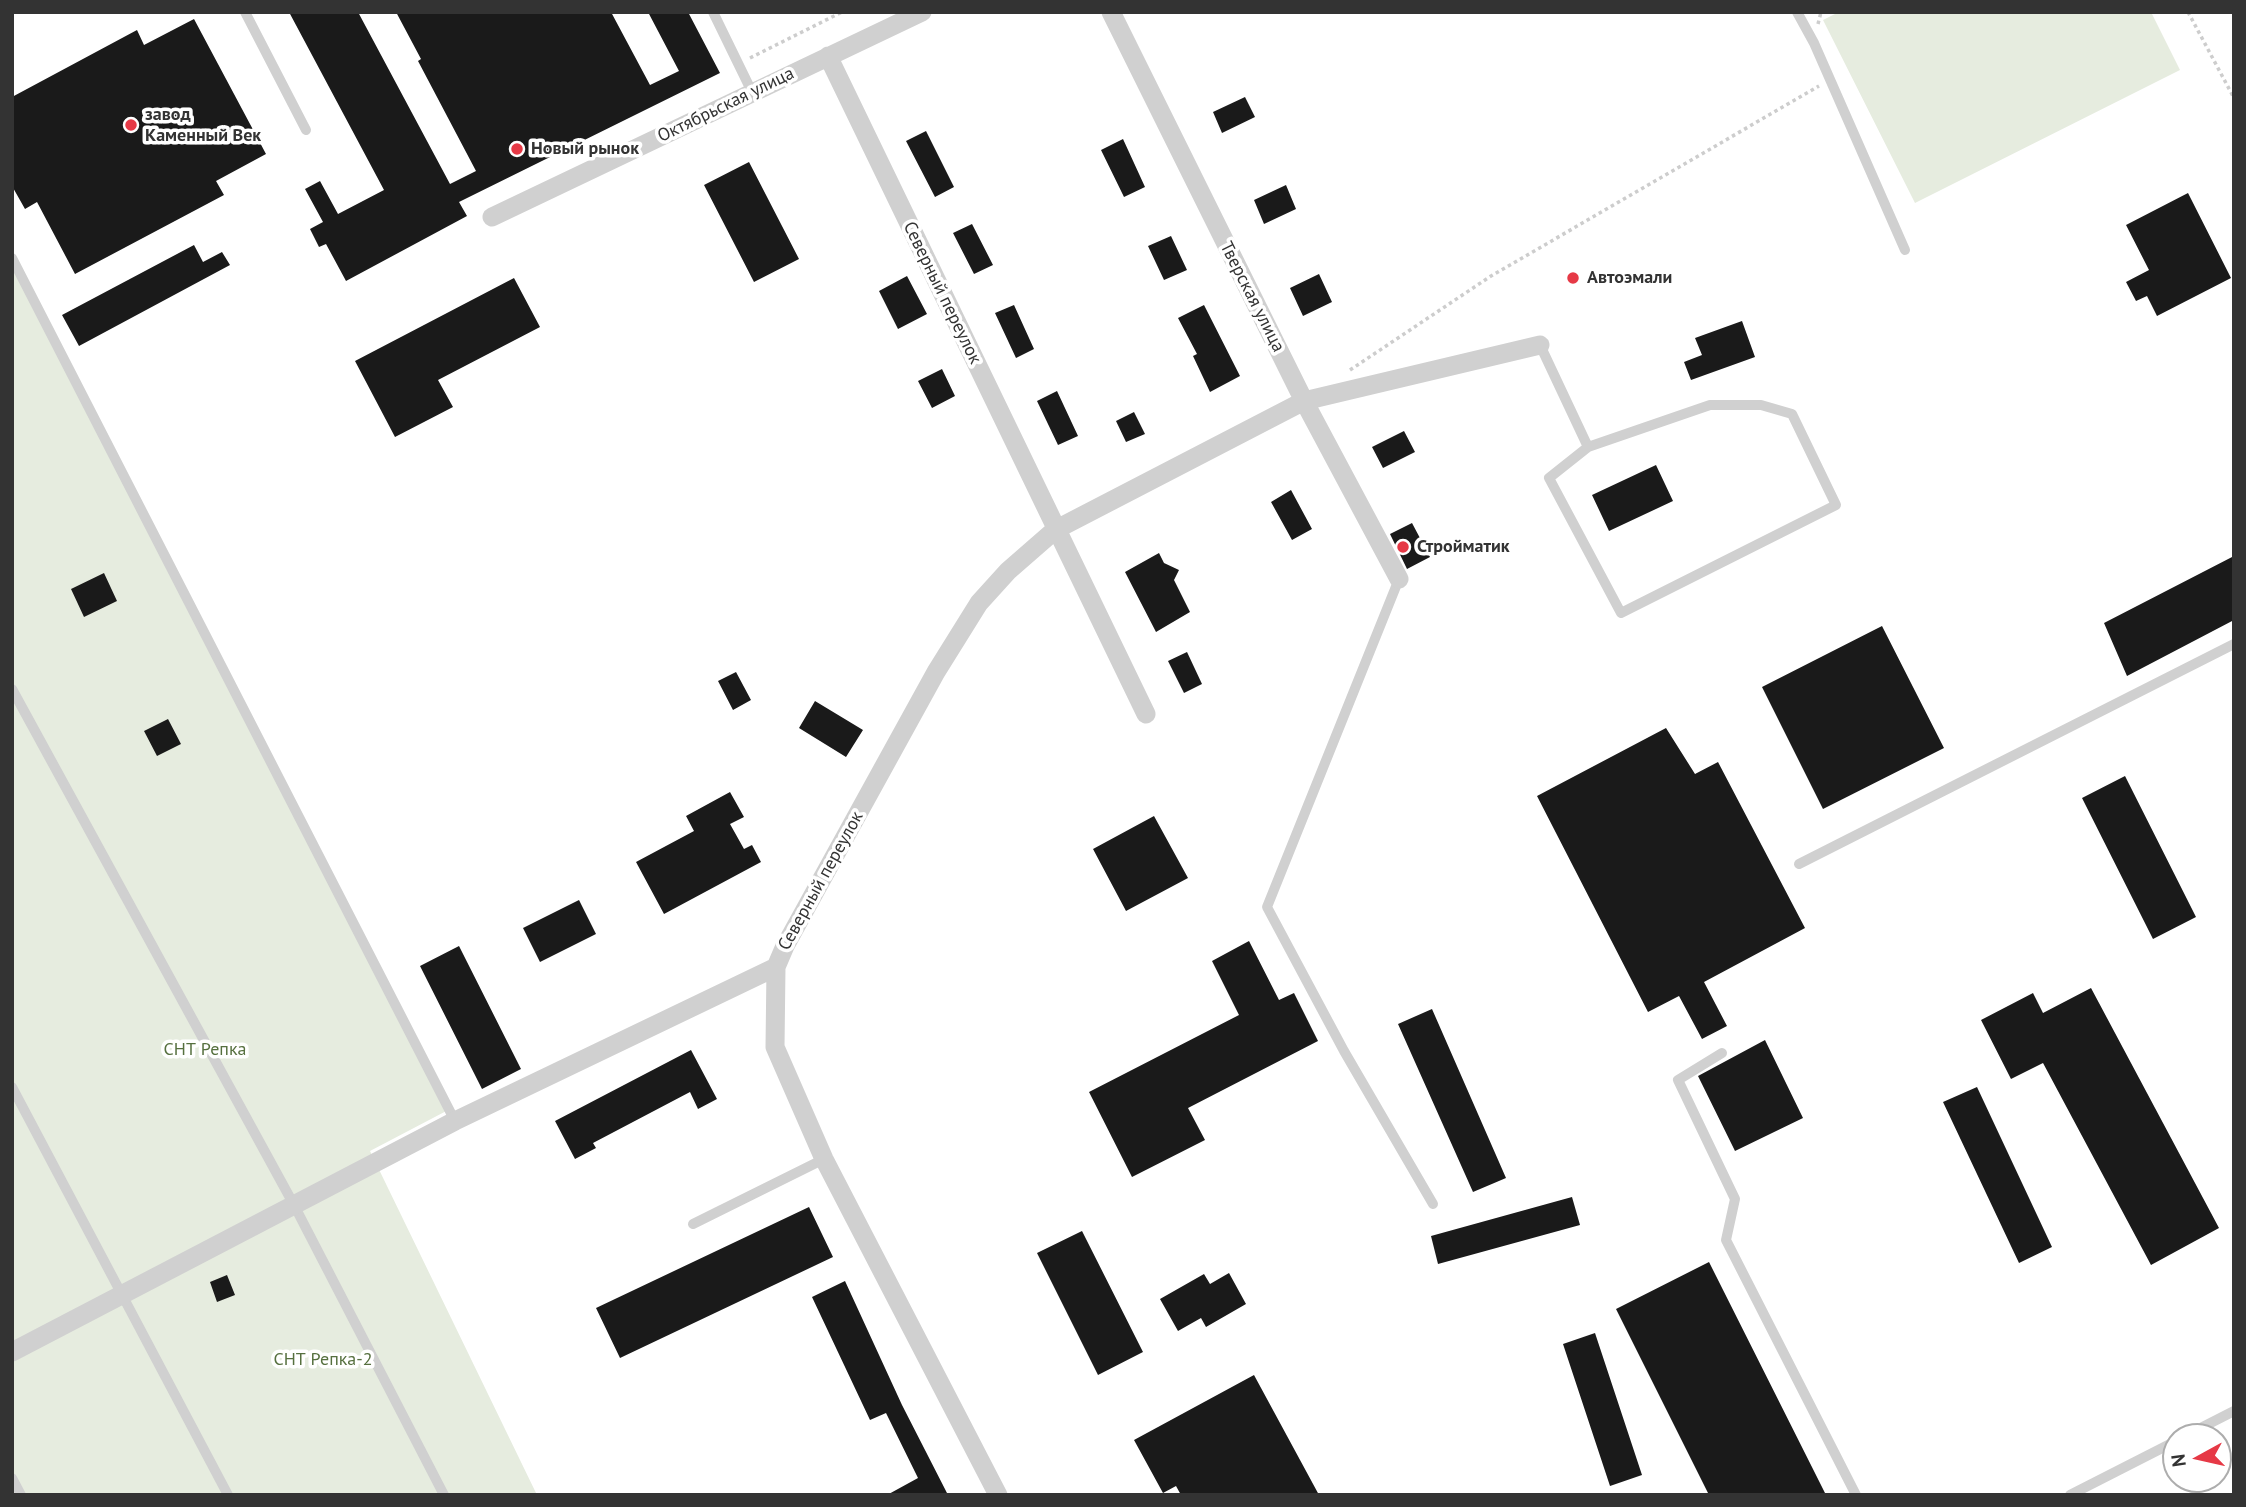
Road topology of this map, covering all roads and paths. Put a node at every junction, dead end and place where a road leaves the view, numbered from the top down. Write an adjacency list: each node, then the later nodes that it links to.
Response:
1 (245, 12): 13 (lane)
2 (713, 12): 9 (lane)
3 (842, 12): 9 (path)
4 (922, 12): 8 (street, Октябрьская улица)
5 (1111, 12): 19 (street, Тверская улица)
6 (1797, 12): 10 (lane)
7 (2188, 12): 12 (path)
8 (828, 56): 11 (street, Октябрьская улица); 21 (street, Северный переулок)
9 (739, 63): 11 (lane)
10 (1830, 80): 15 (lane); 18 (path)
11 (752, 92): 14 (street, Октябрьская улица)
12 (2234, 98)
13 (306, 130)
14 (492, 217)
15 (1905, 250)
16 (12, 258): 30 (lane)
17 (1540, 345): 19 (street); 20 (lane)
18 (1348, 371)
19 (1304, 401): 21 (street); 22 (street, Тверская улица)
20 (1588, 446): 20 (lane)
21 (1055, 530): 25 (street, Северный переулок); 27 (street, Северный переулок)
22 (1399, 579): 32 (lane)
23 (2234, 644): 26 (lane)
24 (12, 689): 33 (lane)
25 (1146, 714)
26 (1799, 864)
27 (776, 967): 30 (street); 31 (street, Северный переулок)
28 (1722, 1053): 45 (lane)
29 (12, 1087): 35 (lane)
30 (455, 1121): 33 (street)
31 (824, 1159): 34 (lane); 44 (street, Северный переулок)
32 (1433, 1204)
33 (294, 1205): 35 (street); 43 (lane)
34 (693, 1224)
35 (123, 1294): 36 (street); 42 (lane)
36 (12, 1352)
37 (2234, 1411): 38 (lane)
38 (2210, 1423)
39 (2162, 1448): 46 (lane)
40 (12, 1478): 41 (lane)
41 (21, 1495)
42 (228, 1495)
43 (444, 1495)
44 (998, 1495)
45 (1856, 1495)
46 (2070, 1495)

